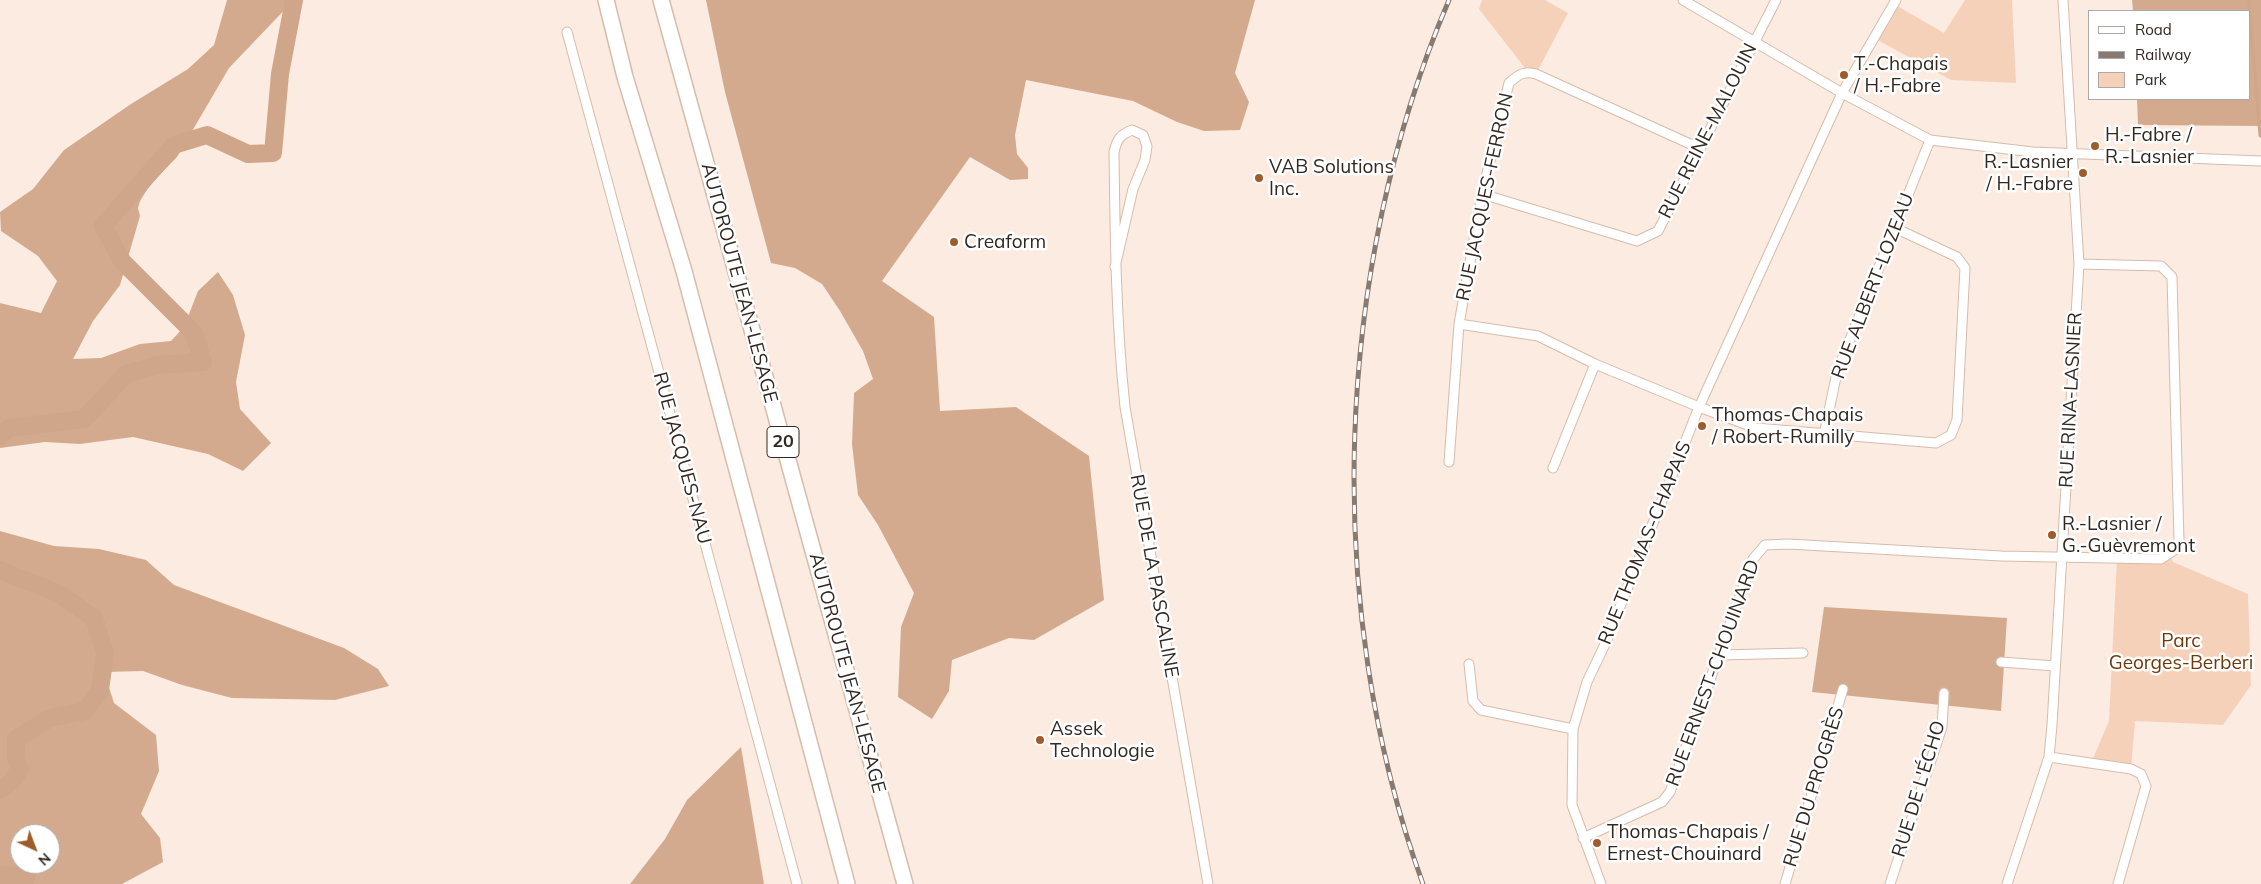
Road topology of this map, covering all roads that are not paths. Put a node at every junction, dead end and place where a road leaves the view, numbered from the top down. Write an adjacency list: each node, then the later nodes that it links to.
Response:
1 (606, 0): 36 (highway)
2 (661, 0): 37 (highway, AUTOROUTE JEAN-LESAGE / 20)
3 (1683, 0): 8 (street)
4 (1776, 0): 8 (street, RUE REINE-MALOUIN)
5 (1896, 0): 9 (street, RUE THOMAS-CHAPAIS)
6 (2063, 0): 12 (street, RUE RINA-LASNIER)
7 (567, 32): 35 (street, RUE JACQUES-NAU)
8 (1754, 40): 9 (street); 11 (street, RUE REINE-MALOUIN)
9 (1842, 93): 10 (street); 20 (street, RUE THOMAS-CHAPAIS)
10 (1930, 140): 12 (street); 15 (street, RUE ALBERT-LOZEAU)
11 (1700, 148): 14 (street, RUE REINE-MALOUIN); 14 (street, RUE JACQUES-FERRON)
12 (2073, 154): 13 (street); 16 (street, RUE RINA-LASNIER)
13 (2261, 161)
14 (1482, 194): 18 (street, RUE JACQUES-FERRON)
15 (1895, 228): 21 (street, RUE ALBERT-LOZEAU); 21 (street)
16 (2079, 264): 24 (street, RUE RINA-LASNIER); 24 (street)
17 (1115, 267): 17 (street, RUE DE LA PASCALINE); 38 (street, RUE DE LA PASCALINE)
18 (1459, 324): 19 (street); 22 (street, RUE JACQUES-FERRON)
19 (1595, 364): 20 (street); 23 (street)
20 (1699, 407): 21 (street); 32 (street, RUE THOMAS-CHAPAIS)
21 (1824, 435)
22 (1449, 462)
23 (1553, 468)
24 (2062, 557): 26 (street, RUE ERNEST-CHOUINARD); 29 (street, RUE RINA-LASNIER)
25 (1803, 653): 26 (street)
26 (1718, 655): 34 (street, RUE ERNEST-CHOUINARD)
27 (2001, 662): 29 (street)
28 (1469, 664): 32 (street)
29 (2055, 666): 33 (street, RUE RINA-LASNIER)
30 (1843, 689): 40 (street, RUE DU PROGRÈS)
31 (1944, 693): 41 (street, RUE DE L'ÉCHO)
32 (1573, 729): 34 (street, RUE THOMAS-CHAPAIS)
33 (2050, 757): 42 (street, RUE RINA-LASNIER); 43 (street)
34 (1583, 838): 39 (street, RUE THOMAS-CHAPAIS)
35 (796, 884)
36 (847, 884)
37 (904, 884)
38 (1208, 884)
39 (1601, 884)
40 (1786, 884)
41 (1890, 884)
42 (2007, 884)
43 (2118, 884)

